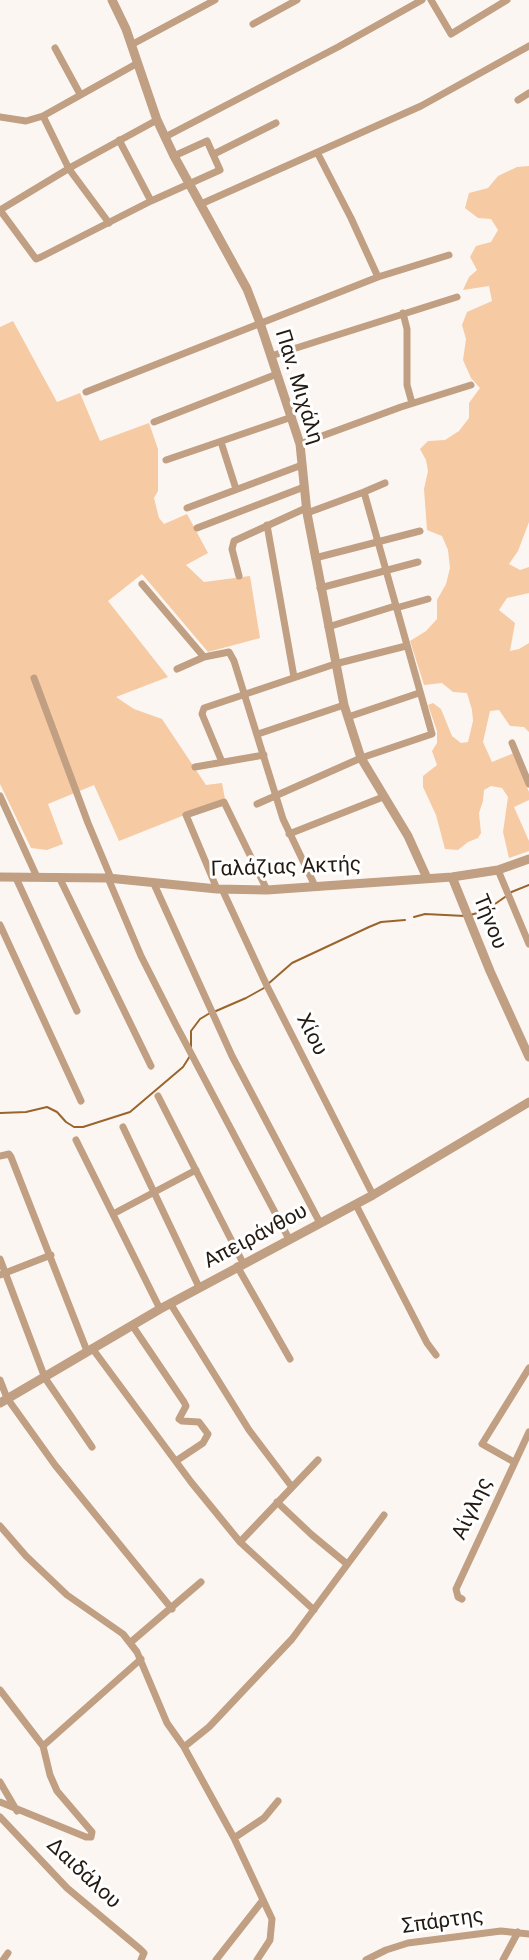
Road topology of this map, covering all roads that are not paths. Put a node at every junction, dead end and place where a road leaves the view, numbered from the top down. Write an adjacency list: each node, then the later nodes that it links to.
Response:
1 (112, 0): 8 (street, Παν. Μιχάλη)
2 (215, 0): 8 (street)
3 (297, 0): 7 (street)
4 (422, 0): 19 (street)
5 (431, 0): 6 (street)
6 (507, 0)
7 (253, 24)
8 (131, 45): 11 (street, Παν. Μιχάλη)
9 (529, 46): 22 (street)
10 (55, 48): 13 (street)
11 (136, 64): 13 (street); 17 (street, Παν. Μιχάλη)
12 (529, 93): 14 (street)
13 (80, 94): 15 (street)
14 (518, 100)
15 (43, 116): 16 (street); 24 (street)
16 (0, 117)
17 (157, 120): 19 (street, Παν. Μιχάλη); 20 (street)
18 (276, 123): 21 (street)
19 (165, 137): 23 (street, Παν. Μιχάλη)
20 (119, 140): 24 (street); 26 (street)
21 (214, 154): 23 (street); 25 (street)
22 (318, 154): 27 (street); 30 (street)
23 (174, 156): 25 (street, Παν. Μιχάλη)
24 (69, 169): 28 (street); 28 (street)
25 (189, 185): 26 (street); 27 (street, Παν. Μιχάλη)
26 (151, 201): 28 (street)
27 (201, 204): 33 (street, Παν. Μιχάλη)
28 (109, 223)
29 (449, 255): 30 (street)
30 (377, 277): 33 (street)
31 (457, 298): 32 (street)
32 (403, 313): 34 (street); 38 (street)
33 (260, 323): 34 (street, Παν. Μιχάλη); 37 (street)
34 (271, 356): 35 (street, Παν. Μιχάλη)
35 (277, 374): 39 (street, Παν. Μιχάλη); 40 (street)
36 (471, 385): 38 (street)
37 (86, 392)
38 (412, 403): 42 (street)
39 (292, 417): 41 (street); 42 (street, Παν. Μιχάλη)
40 (154, 422)
41 (221, 442): 43 (street); 47 (street)
42 (300, 444): 44 (street, Παν. Μιχάλη)
43 (166, 460)
44 (302, 465): 46 (street, Παν. Μιχάλη); 47 (street)
45 (384, 483): 48 (street)
46 (304, 487): 50 (street, Παν. Μιχάλη); 52 (street)
47 (236, 489): 49 (street)
48 (363, 492): 50 (street); 54 (street)
49 (187, 508)
50 (307, 511): 51 (street); 55 (street, Παν. Μιχάλη)
51 (267, 525): 58 (street); 68 (street)
52 (197, 528)
53 (420, 531): 54 (street)
54 (377, 542): 55 (street); 57 (street)
55 (315, 558): 60 (street, Παν. Μιχάλη)
56 (418, 562): 57 (street)
57 (387, 572): 60 (street); 62 (street)
58 (239, 576)
59 (142, 584): 65 (street)
60 (320, 588): 63 (street, Παν. Μιχάλη)
61 (428, 599): 62 (street)
62 (395, 607): 63 (street); 64 (street)
63 (328, 627): 66 (street, Παν. Μιχάλη)
64 (406, 646): 66 (street); 70 (street)
65 (204, 657): 67 (street); 71 (street)
66 (335, 664): 68 (street); 72 (street, Παν. Μιχάλη)
67 (177, 669)
68 (294, 677): 71 (street)
69 (34, 678): 92 (street)
70 (419, 693): 73 (street); 77 (street)
71 (244, 694): 74 (street); 78 (street)
72 (344, 705): 73 (street, Παν. Μιχάλη); 74 (street)
73 (348, 717): 77 (street, Παν. Μιχάλη)
74 (258, 734): 76 (street)
75 (512, 743): 80 (street)
76 (264, 755): 78 (street); 81 (street)
77 (361, 758): 81 (street); 83 (street, Παν. Μιχάλη)
78 (222, 762): 79 (street)
79 (195, 767)
80 (529, 784)
81 (275, 795): 84 (street); 85 (street)
82 (0, 796): 89 (street)
83 (383, 797): 85 (street); 93 (street, Παν. Μιχάλη)
84 (257, 804)
85 (289, 834): 96 (street)
86 (529, 859): 87 (street, Γαλάζιας Ακτής)
87 (498, 870): 90 (street, Γαλάζιας Ακτής); 100 (street)
88 (0, 877): 91 (street, Γαλάζιας Ακτής)
89 (37, 877): 91 (street, Γαλάζιας Ακτής); 94 (street, Γαλάζιας Ακτής)
90 (452, 877): 93 (street, Γαλάζιας Ακτής); 102 (street, Τήνου)
91 (16, 878): 101 (street)
92 (110, 878): 94 (street, Γαλάζιας Ακτής); 95 (street, Γαλάζιας Ακτής); 116 (street)
93 (426, 878): 96 (street, Γαλάζιας Ακτής)
94 (60, 879): 103 (street)
95 (154, 884): 97 (street, Γαλάζιας Ακτής); 115 (street)
96 (315, 886): 98 (street, Γαλάζιας Ακτής)
97 (220, 889): 98 (street, Γαλάζιας Ακτής); 98 (street, Χίου); 112 (street, Χίου)
98 (267, 890)
99 (0, 925): 105 (street)
100 (529, 944)
101 (77, 1012)
102 (529, 1056)
103 (151, 1066)
104 (158, 1096): 110 (street)
105 (82, 1101)
106 (529, 1102): 112 (street, Απειράνθου)
107 (123, 1127): 111 (street)
108 (76, 1140): 114 (street)
109 (0, 1156): 117 (street)
110 (196, 1170): 111 (street); 119 (street)
111 (154, 1191): 114 (street); 121 (street)
112 (373, 1195): 113 (street, Απειράνθου)
113 (356, 1205): 115 (street, Απειράνθου); 126 (street)
114 (113, 1214): 123 (street)
115 (320, 1223): 116 (street, Απειράνθου)
116 (289, 1239): 119 (street, Απειράνθου)
117 (51, 1255): 120 (street); 125 (street)
118 (0, 1259): 120 (street)
119 (240, 1265): 121 (street, Απειράνθου); 127 (street)
120 (3, 1274): 129 (street)
121 (199, 1287): 122 (street, Απειράνθου)
122 (170, 1303): 123 (street, Απειράνθου); 137 (street)
123 (160, 1309): 124 (street, Απειράνθου)
124 (132, 1325): 125 (street, Απειράνθου); 135 (street)
125 (89, 1350): 129 (street, Απειράνθου); 135 (street)
126 (436, 1355)
127 (290, 1359)
128 (529, 1367): 136 (street)
129 (45, 1378): 131 (street, Απειράνθου); 133 (street)
130 (0, 1380): 131 (street)
131 (4, 1401): 145 (street)
132 (529, 1432): 136 (street, Αίγλης)
133 (92, 1447)
134 (318, 1460): 137 (street)
135 (176, 1461): 141 (street)
136 (514, 1462): 144 (street, Αίγλης)
137 (292, 1487): 138 (street)
138 (277, 1502): 141 (street); 142 (street)
139 (384, 1515): 142 (street)
140 (0, 1526): 147 (street)
141 (240, 1542): 146 (street)
142 (347, 1564): 146 (street)
143 (201, 1582): 145 (street)
144 (462, 1599)
145 (172, 1609): 147 (street)
146 (314, 1610): 151 (street)
147 (131, 1642): 148 (street)
148 (141, 1659): 150 (street); 151 (street)
149 (0, 1690): 150 (street)
150 (43, 1746): 155 (street)
151 (184, 1747): 157 (street)
152 (0, 1782): 155 (street)
153 (278, 1801): 157 (street)
154 (0, 1802): 155 (street)
155 (17, 1811)
156 (0, 1817): 161 (street, Δαιδάλου)
157 (234, 1838): 158 (street)
158 (263, 1900): 162 (street); 163 (street)
159 (518, 1932): 160 (street, Σπάρτης); 164 (street, Σπάρτης); 165 (street)
160 (529, 1934)
161 (143, 1957)
162 (216, 1960)
163 (257, 1960)
164 (366, 1960)
165 (503, 1960)

